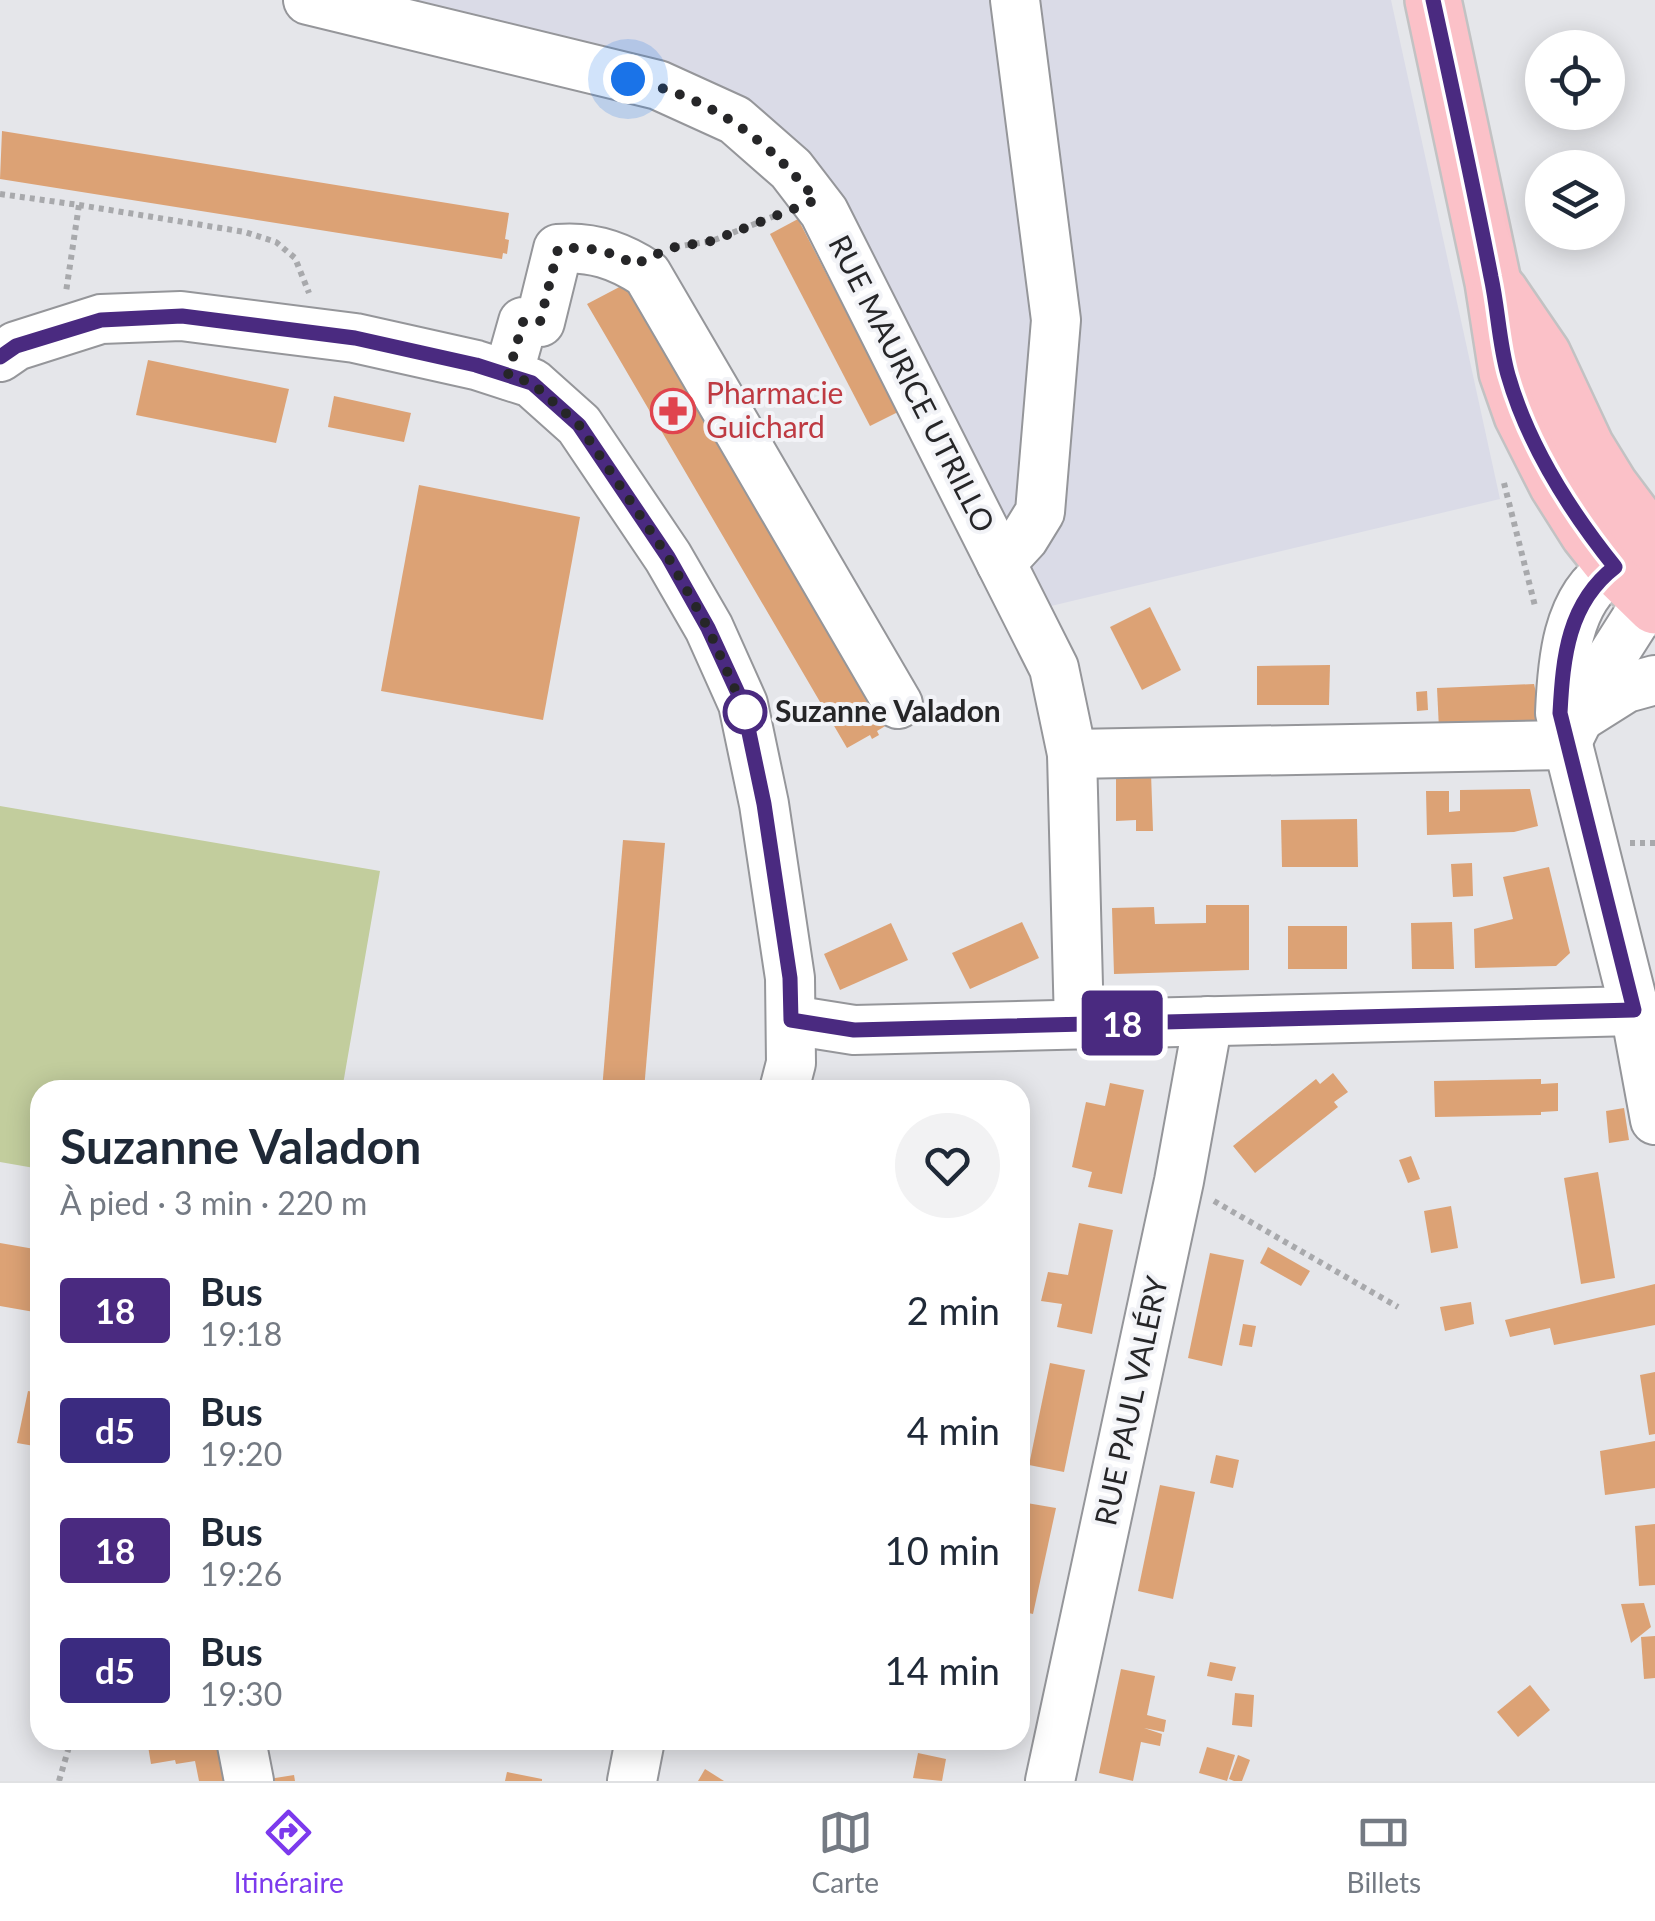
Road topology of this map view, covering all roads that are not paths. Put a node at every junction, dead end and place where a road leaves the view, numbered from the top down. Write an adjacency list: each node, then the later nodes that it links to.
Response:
1 (308, 0): 6 (street, RUE MAURICE UTRILLO)
2 (1015, 0): 6 (street)
3 (1433, 0): 7 (main road)
4 (0, 357): 5 (street)
5 (508, 375): 9 (street); 13 (street)
6 (1001, 562): 11 (street, RUE MAURICE UTRILLO)
7 (1647, 576): 10 (street)
8 (1655, 680): 10 (street)
9 (898, 704)
10 (1569, 717): 11 (street); 12 (street)
11 (1072, 754): 15 (street, RUE MAURICE UTRILLO)
12 (1634, 1010): 14 (street); 17 (street)
13 (791, 1020): 15 (street); 16 (street)
14 (1208, 1021): 15 (street); 22 (street, RUE PAUL VALÉRY)
15 (1079, 1024)
16 (786, 1080)
17 (1655, 1120)
18 (243, 1750): 20 (street)
19 (638, 1750): 21 (street)
20 (249, 1781)
21 (632, 1781)
22 (1050, 1781)

